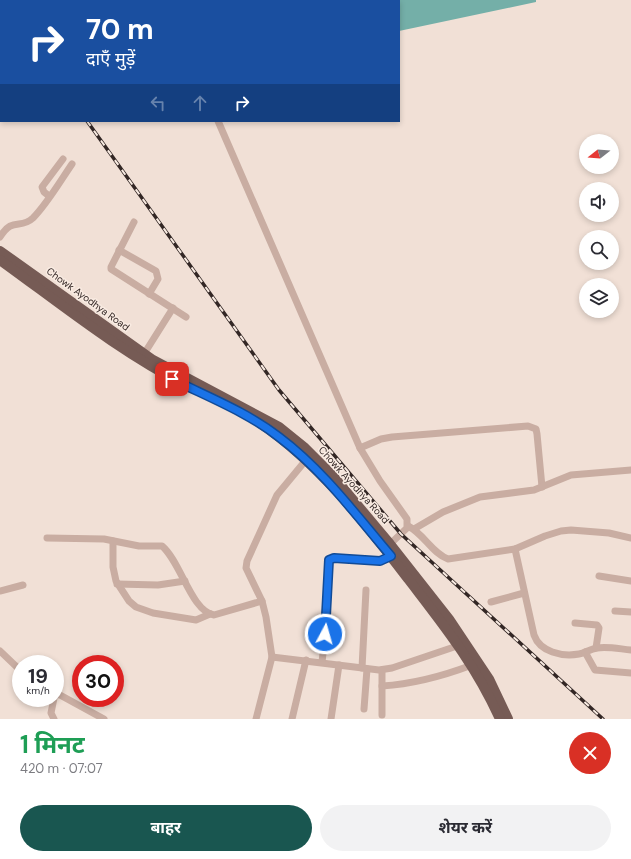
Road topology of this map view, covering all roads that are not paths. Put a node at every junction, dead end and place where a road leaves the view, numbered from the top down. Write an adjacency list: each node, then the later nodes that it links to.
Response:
1 (218, 122): 15 (street)
2 (63, 159): 4 (street)
3 (72, 164): 4 (street)
4 (49, 196): 6 (street)
5 (134, 222): 8 (street)
6 (0, 237)
7 (0, 250): 13 (main road, Chowk Ayodhya Road)
8 (120, 250): 10 (street); 10 (street)
9 (0, 260): 13 (main road, Chowk Ayodhya Road)
10 (149, 294): 11 (street)
11 (173, 308): 12 (street); 14 (street)
12 (186, 317)
13 (117, 340): 14 (main road, Chowk Ayodhya Road); 16 (main road, Chowk Ayodhya Road)
14 (144, 354): 24 (main road, Chowk Ayodhya Road)
15 (360, 448): 18 (street); 19 (street)
16 (306, 460): 24 (main road, Chowk Ayodhya Road); 33 (street)
17 (631, 470): 18 (street)
18 (542, 488): 19 (street)
19 (411, 527): 23 (street); 24 (street)
20 (47, 538): 22 (street)
21 (631, 538): 23 (street)
22 (113, 541): 26 (street); 28 (street)
23 (515, 549): 32 (street)
24 (389, 550): 39 (main road, Chowk Ayodhya Road); 47 (street); 64 (main road, Chowk Ayodhya Road)
25 (599, 576): 27 (street)
26 (185, 581): 28 (street); 37 (street)
27 (631, 581)
28 (117, 584): 37 (street)
29 (23, 585): 31 (street)
30 (366, 590): 50 (street)
31 (0, 591)
32 (524, 593): 34 (street); 43 (street)
33 (262, 601): 37 (street); 44 (street)
34 (491, 602)
35 (615, 611): 36 (street)
36 (631, 612)
37 (210, 614)
38 (575, 623): 40 (street)
39 (460, 646): 49 (main road, Chowk Ayodhya Road); 51 (street)
40 (596, 648): 41 (street); 43 (street)
41 (631, 650)
42 (0, 651): 46 (street)
43 (585, 652): 52 (street)
44 (272, 657): 45 (street); 60 (street)
45 (306, 660): 47 (street); 61 (street)
46 (12, 662)
47 (322, 662): 48 (street)
48 (339, 665): 50 (street); 62 (street)
49 (472, 665): 53 (street); 63 (main road, Chowk Ayodhya Road)
50 (365, 669): 51 (street); 56 (street)
51 (382, 670): 53 (street)
52 (631, 673)
53 (382, 686): 57 (street)
54 (64, 697): 59 (street)
55 (52, 707): 58 (street)
56 (364, 709)
57 (382, 715)
58 (54, 719)
59 (104, 719)
60 (256, 719)
61 (292, 719)
62 (330, 719)
63 (500, 719)
64 (508, 719)

